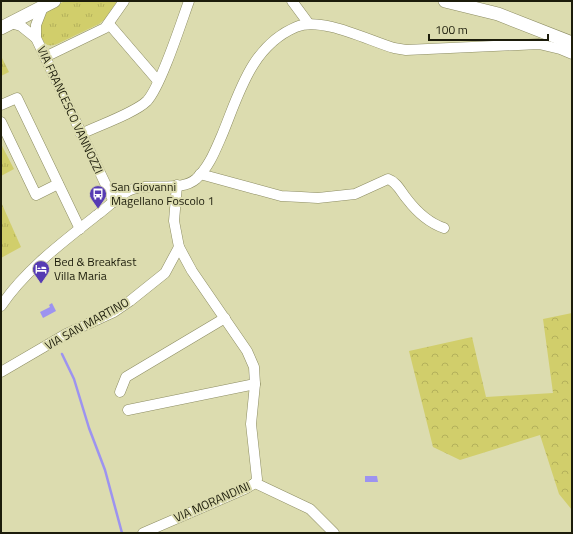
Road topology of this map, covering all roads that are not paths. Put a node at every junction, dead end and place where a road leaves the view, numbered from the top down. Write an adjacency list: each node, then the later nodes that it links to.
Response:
1 (124, 1): 7 (street)
2 (189, 1): 14 (street)
3 (285, 1): 5 (street)
4 (445, 1): 11 (main road)
5 (294, 3): 8 (street)
6 (49, 4): 9 (main road); 10 (street, VIA FRANCESCO VANNOZZI)
7 (109, 24): 13 (street); 14 (street)
8 (308, 24): 12 (street); 18 (street)
9 (6, 25): 10 (street, VIA FRANCESCO VANNOZZI)
10 (36, 38): 13 (street, VIA FRANCESCO VANNOZZI)
11 (572, 43)
12 (572, 54)
13 (45, 57): 17 (street, VIA FRANCESCO VANNOZZI)
14 (158, 81): 17 (street)
15 (1, 105): 19 (street)
16 (1, 122): 19 (street)
17 (81, 134): 21 (street, VIA FRANCESCO VANNOZZI)
18 (200, 174): 20 (street); 22 (street)
19 (58, 184): 23 (street)
20 (177, 185): 21 (street); 24 (street, VIA MORANDINI)
21 (114, 202): 23 (street)
22 (444, 228)
23 (80, 229): 25 (street)
24 (179, 247): 26 (street, VIA MORANDINI); 27 (street, VIA SAN MARTINO)
25 (1, 306)
26 (225, 318): 28 (street, VIA MORANDINI); 29 (street)
27 (1, 372)
28 (254, 384): 30 (street); 31 (street, VIA MORANDINI)
29 (120, 392)
30 (128, 410)
31 (255, 483): 32 (street, VIA MORANDINI); 33 (street)
32 (149, 532)
33 (334, 533)

